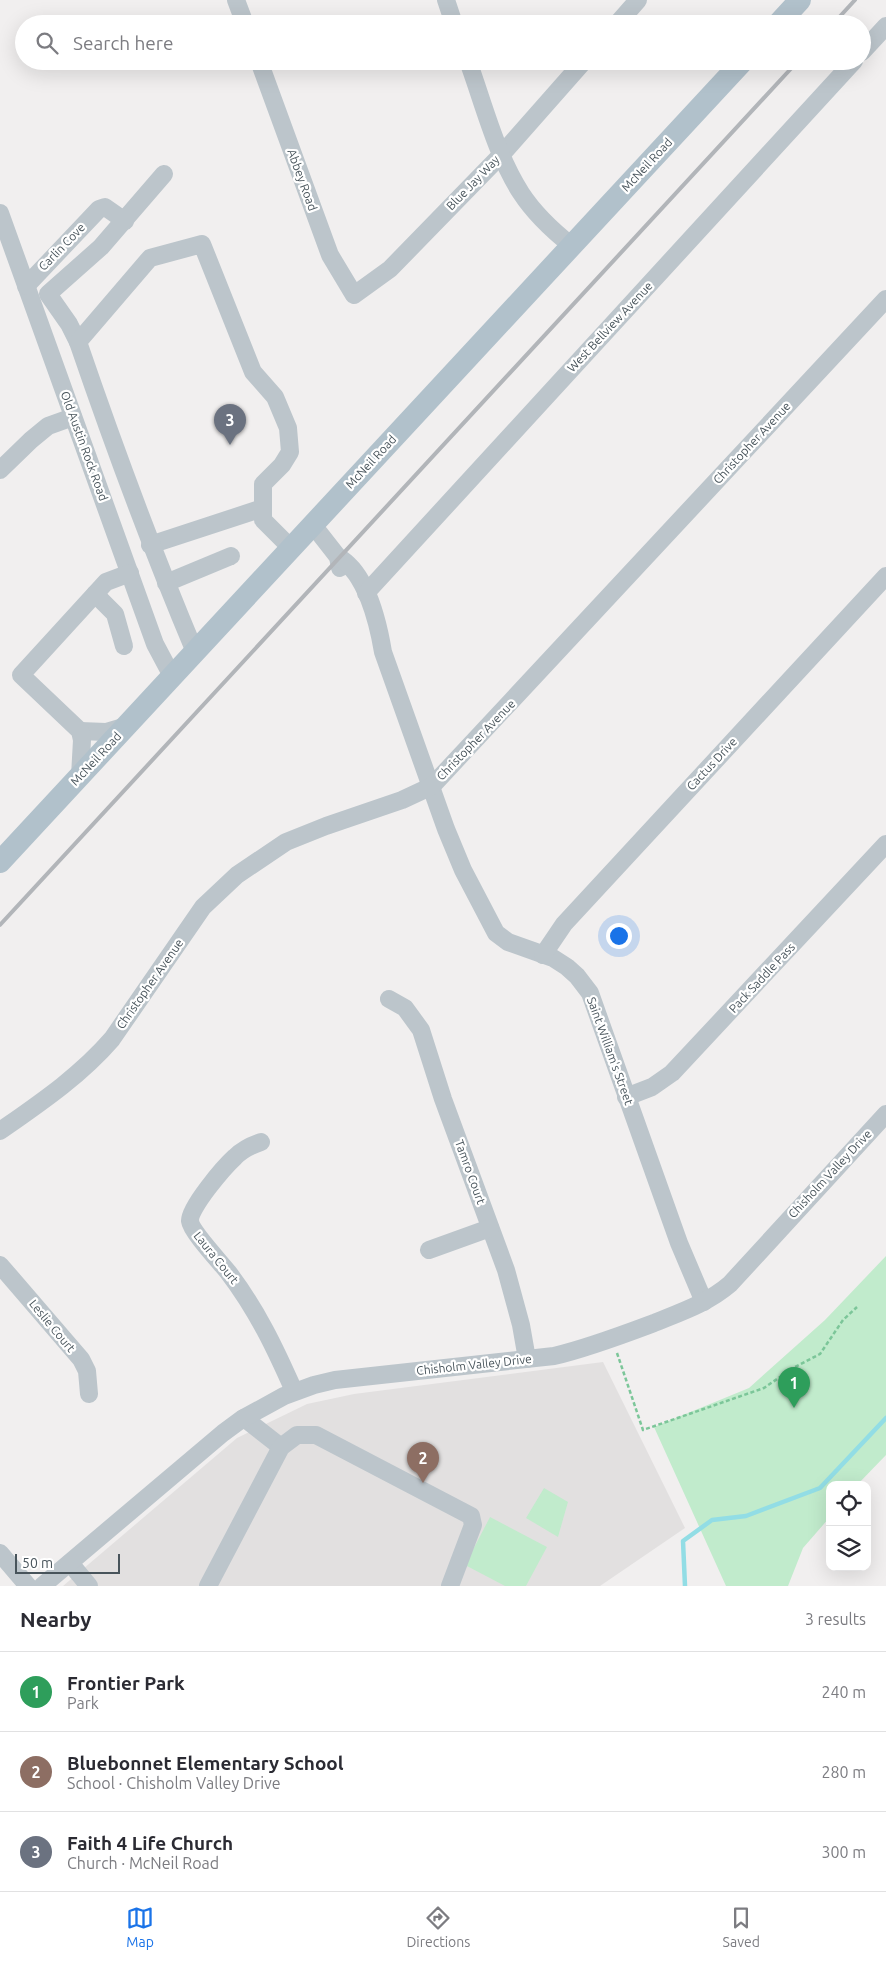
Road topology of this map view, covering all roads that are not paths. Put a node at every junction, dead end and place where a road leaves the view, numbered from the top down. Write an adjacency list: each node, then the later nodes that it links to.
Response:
1 (236, 0): 5 (street)
2 (446, 0): 6 (street)
3 (638, 0): 7 (street)
4 (800, 0): 8 (main road)
5 (242, 15)
6 (451, 15)
7 (625, 15)
8 (786, 15)
9 (886, 26): 10 (street)
10 (871, 42)
11 (262, 70): 23 (street, Abbey Road)
12 (471, 70): 16 (street)
13 (576, 70): 16 (street, Blue Jay Way)
14 (735, 70): 20 (main road, McNeil Road)
15 (846, 70): 32 (street, West Bellview Avenue)
16 (502, 154): 20 (street); 23 (street, Blue Jay Way)
17 (164, 174): 19 (street)
18 (0, 213): 21 (street, Old Austin Rock Road)
19 (125, 221): 21 (street, Carlin Cove); 22 (street)
20 (572, 246): 29 (main road, McNeil Road)
21 (28, 291): 22 (street); 26 (street, Old Austin Rock Road)
22 (48, 294): 25 (street)
23 (354, 296)
24 (886, 299): 48 (street, Christopher Avenue)
25 (78, 342): 28 (street); 30 (street)
26 (74, 417): 27 (street); 36 (street, Old Austin Rock Road)
27 (0, 470)
28 (263, 508): 30 (street); 31 (street)
29 (313, 525): 31 (main road, McNeil Road); 34 (street, Saint William's Street)
30 (150, 545): 38 (street)
31 (291, 548): 42 (main road, McNeil Road)
32 (402, 553): 35 (street); 39 (street, West Bellview Avenue)
33 (231, 556): 38 (street)
34 (338, 557): 35 (street, Saint William's Street); 43 (street, Saint William's Street)
35 (352, 568): 39 (street, Saint William's Street)
36 (130, 573): 40 (street); 44 (street, Old Austin Rock Road)
37 (886, 576): 51 (street, Cactus Drive)
38 (166, 583): 42 (street)
39 (366, 593): 43 (street, Saint William's Street)
40 (95, 594): 41 (street); 46 (street)
41 (124, 646)
42 (195, 652): 44 (main road, McNeil Road)
43 (383, 652): 48 (street, Saint William's Street)
44 (172, 676): 45 (main road, McNeil Road)
45 (126, 726): 46 (street); 47 (main road, McNeil Road)
46 (80, 731): 47 (street)
47 (80, 776): 50 (main road, McNeil Road)
48 (432, 786): 51 (street, Saint William's Street); 55 (street, Christopher Avenue)
49 (886, 844): 53 (street, Pack Saddle Pass)
50 (0, 862)
51 (543, 955): 53 (street, Saint William's Street)
52 (389, 999): 57 (street, Tamro Court)
53 (626, 1096): 60 (street, Saint William's Street)
54 (886, 1114): 60 (street, Chisholm Valley Drive)
55 (0, 1131)
56 (261, 1142): 62 (street, Laura Court)
57 (490, 1228): 58 (street); 61 (street, Tamro Court)
58 (429, 1250)
59 (0, 1264): 63 (street, Leslie Court)
60 (704, 1302): 61 (street, Chisholm Valley Drive)
61 (526, 1359): 62 (street, Chisholm Valley Drive)
62 (294, 1391): 64 (street, Chisholm Valley Drive)
63 (89, 1394)
64 (244, 1418): 65 (street); 67 (street, Chisholm Valley Drive)
65 (281, 1447): 71 (street); 72 (street)
66 (0, 1553): 68 (street)
67 (70, 1563): 69 (street, Chisholm Valley Drive); 70 (street)
68 (28, 1586)
69 (42, 1586)
70 (89, 1586)
71 (208, 1586)
72 (450, 1586)

